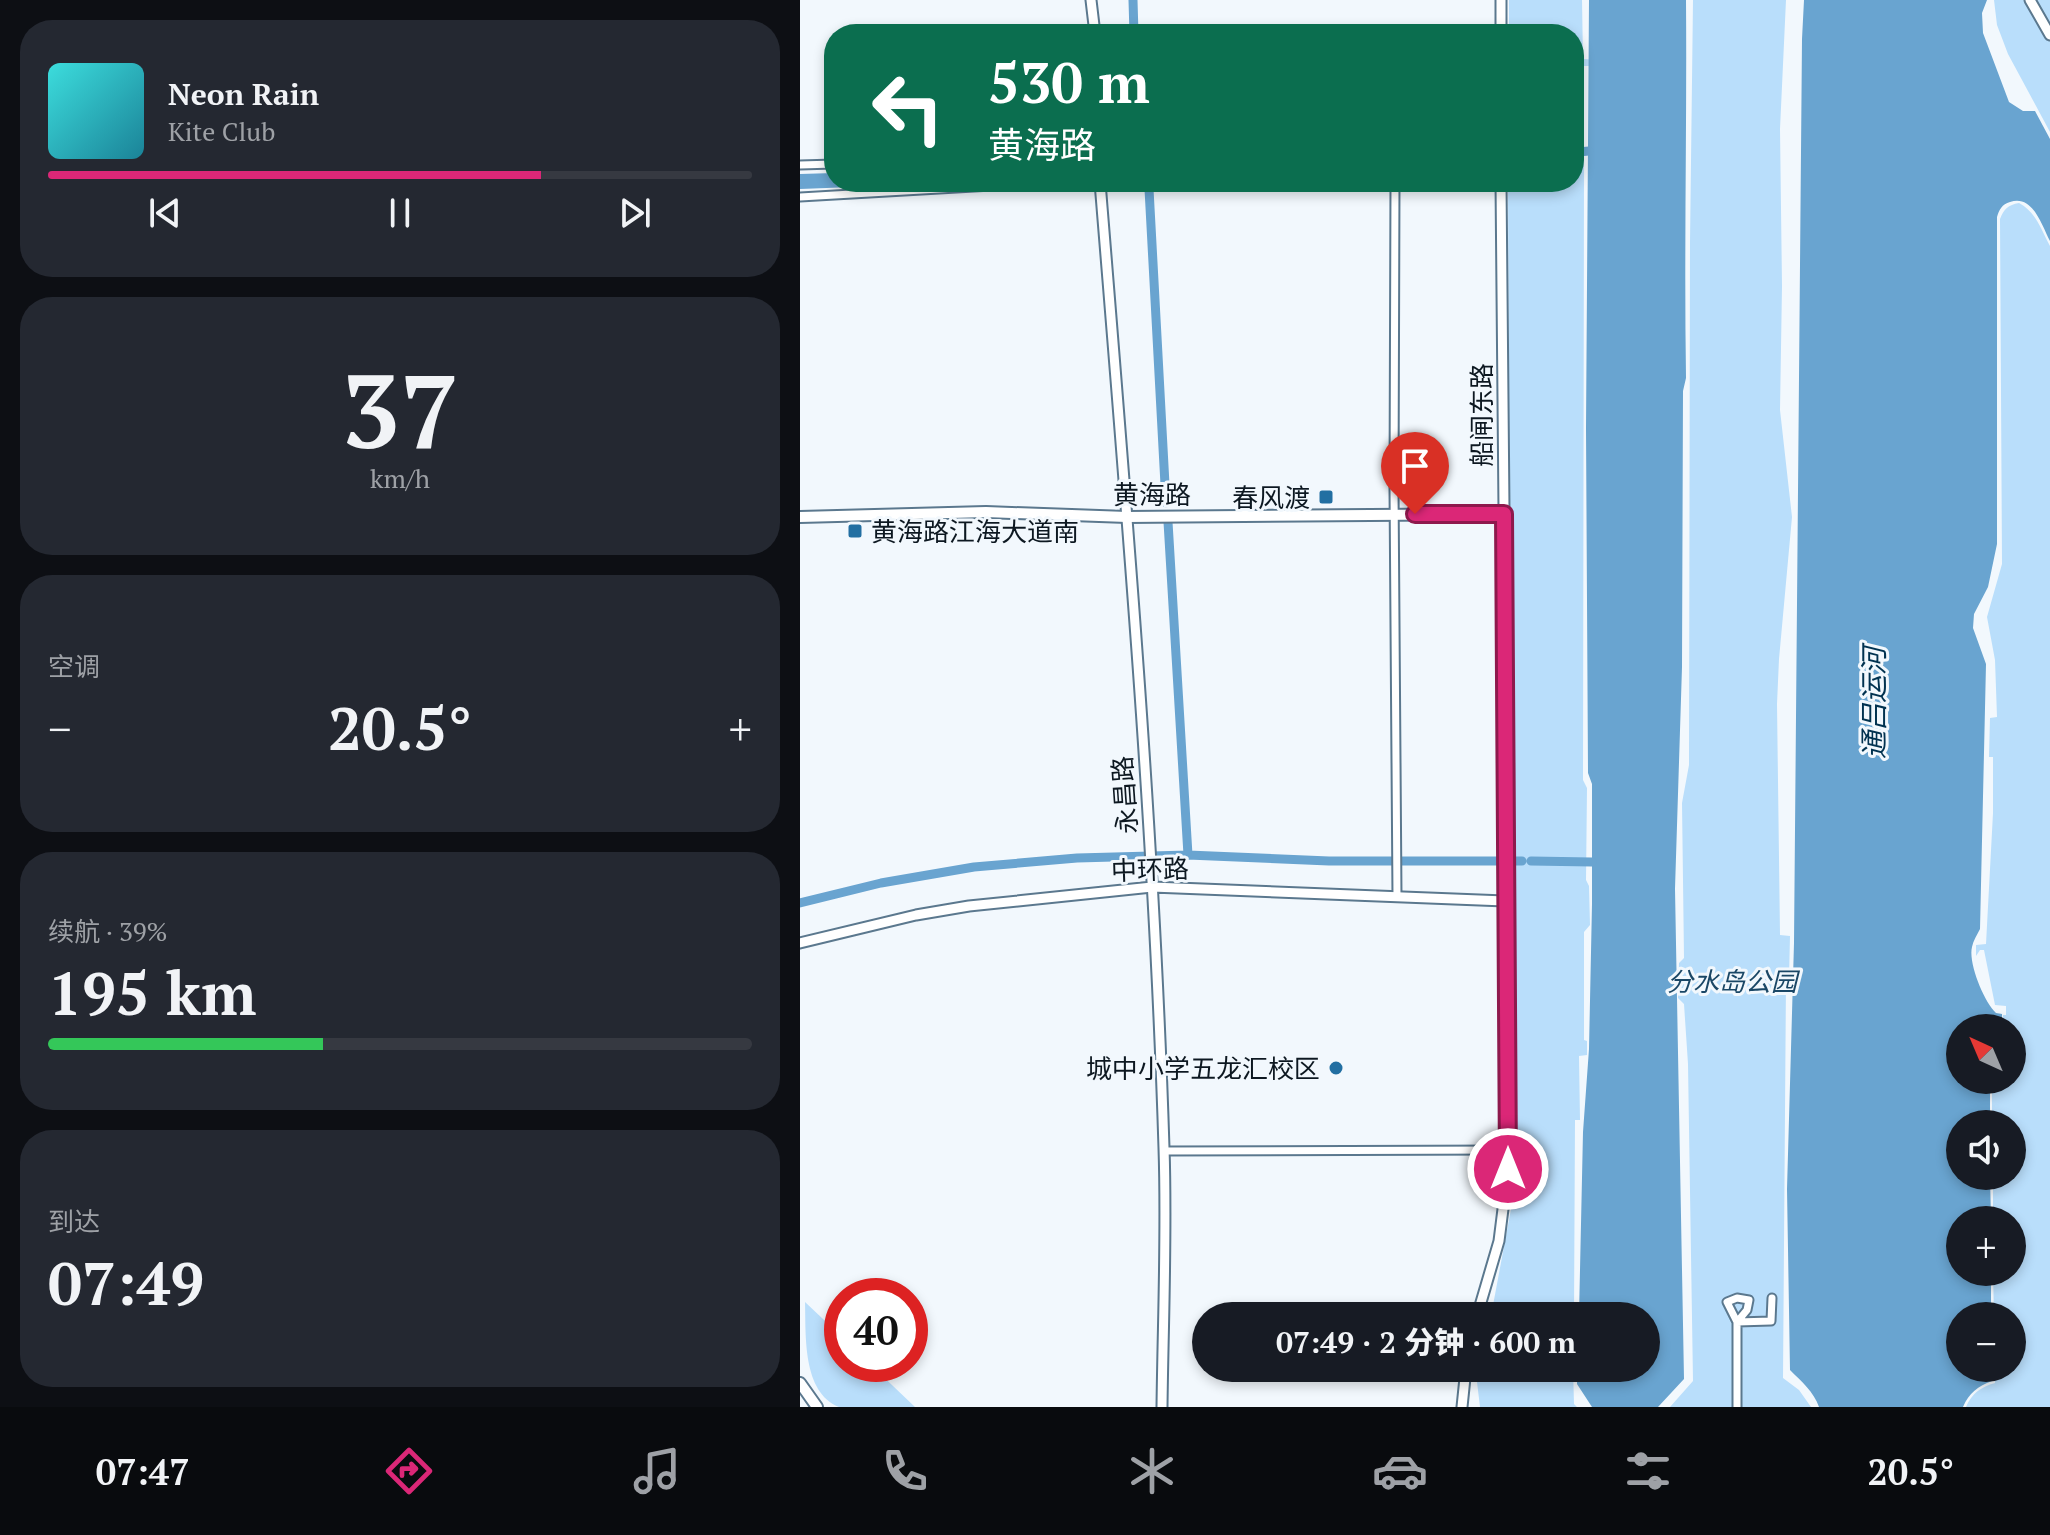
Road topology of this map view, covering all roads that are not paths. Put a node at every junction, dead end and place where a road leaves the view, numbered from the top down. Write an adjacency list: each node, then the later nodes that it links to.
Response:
1 (1093, 0): 4 (street)
2 (1501, 0): 5 (street)
3 (2030, 0): 6 (street)
4 (1094, 24)
5 (1501, 24)
6 (2050, 35)
7 (824, 164): 8 (street)
8 (800, 165)
9 (886, 192): 13 (street)
10 (1101, 192): 17 (street, 永昌路)
11 (1395, 192): 14 (street)
12 (1501, 192): 15 (street, 船闸东路)
13 (800, 197)
14 (1395, 514): 15 (main road, 黄海路); 17 (main road, 黄海路); 19 (street)
15 (1504, 514): 20 (street, 船闸东路)
16 (800, 517): 17 (main road, 黄海路)
17 (1127, 517): 18 (street, 永昌路)
18 (1152, 887): 19 (street, 中环路); 21 (street, 中环路); 23 (street, 永昌路)
19 (1397, 897): 20 (street, 中环路)
20 (1505, 901): 22 (street, 船闸东路)
21 (800, 943)
22 (1507, 1150): 23 (street); 25 (street, 船闸东路)
23 (1164, 1151): 29 (street, 永昌路)
24 (1772, 1298): 31 (street)
25 (1481, 1302)
26 (1465, 1382): 30 (street)
27 (800, 1383): 28 (main road)
28 (817, 1407)
29 (1162, 1407)
30 (1462, 1407)
31 (1737, 1407)

